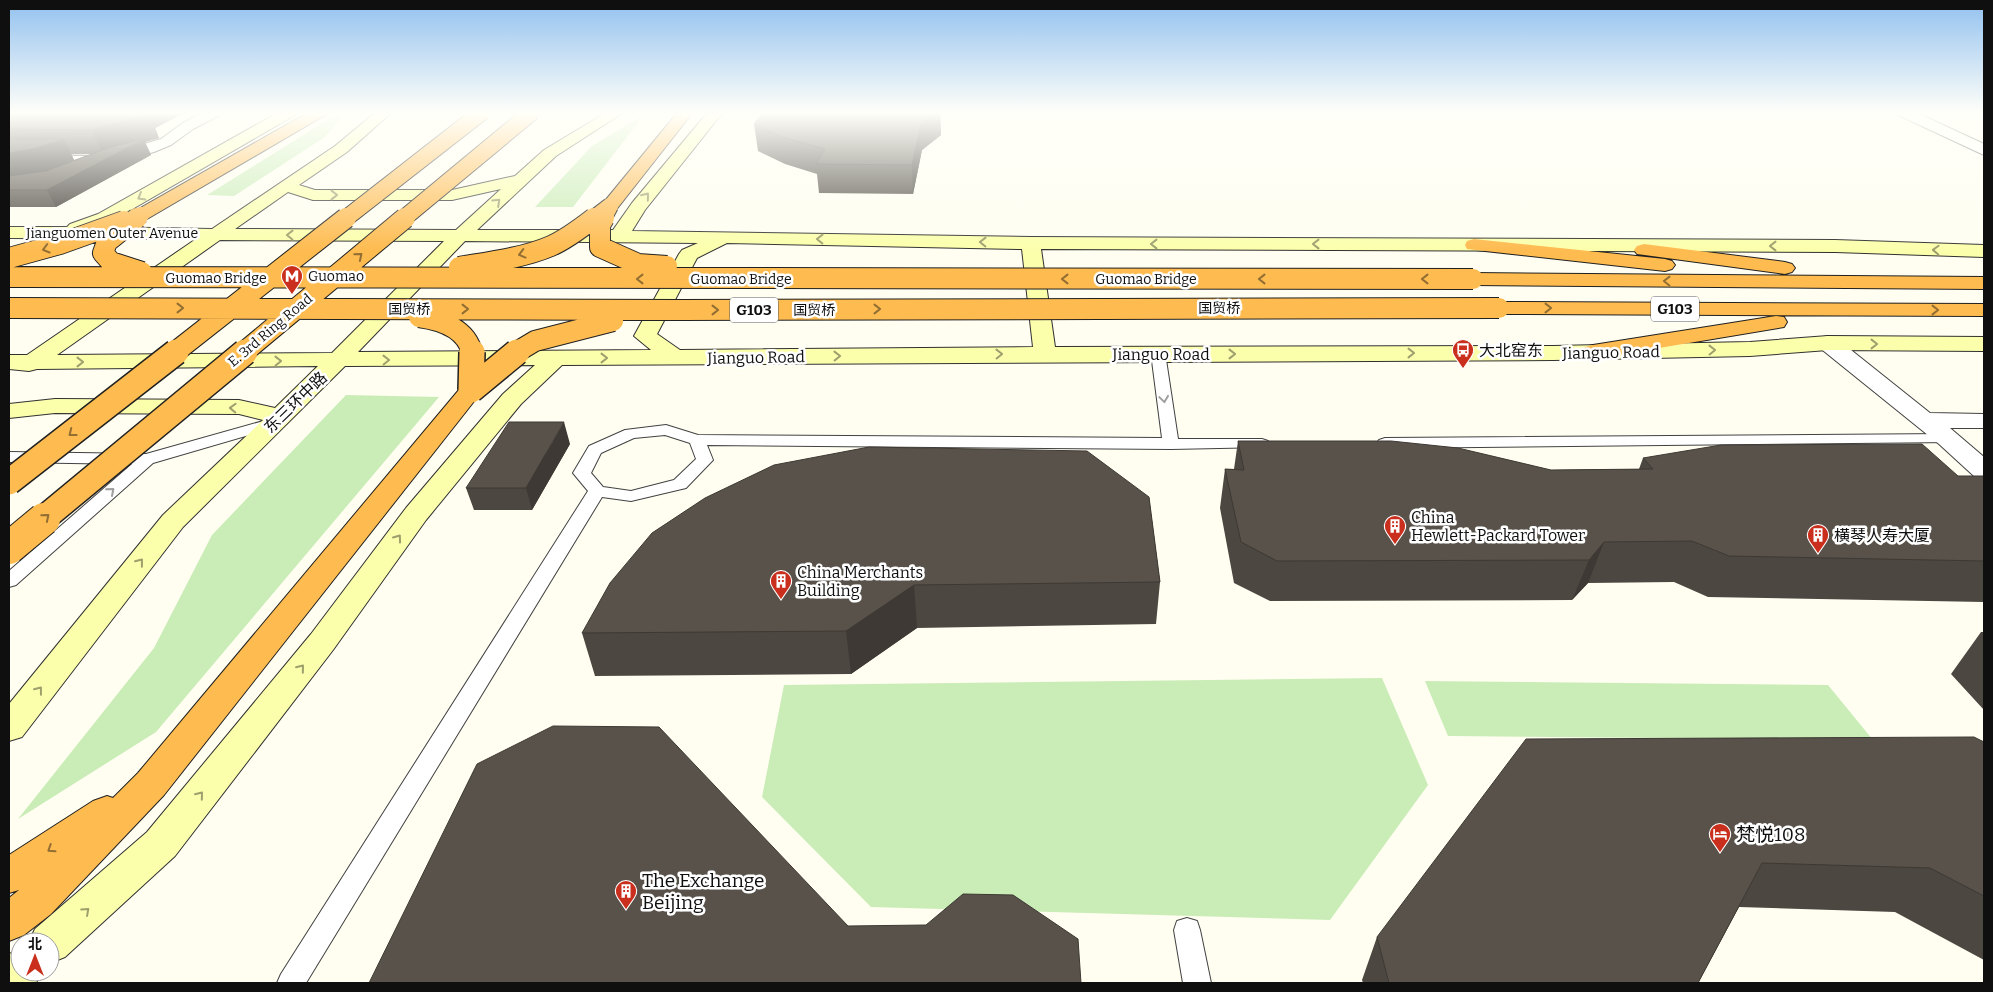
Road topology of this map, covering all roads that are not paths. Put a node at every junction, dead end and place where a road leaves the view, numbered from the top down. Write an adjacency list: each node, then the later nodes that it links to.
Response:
1 (38, 158): 10 (lane)
2 (209, 158): 17 (street, one-way to 17)
3 (239, 158): 15 (highway)
4 (328, 158): 13 (street)
5 (423, 158): 65 (highway, one-way to 65, bridge)
6 (477, 158): 67 (highway, E. 3rd Ring Road, one-way to 6, bridge)
7 (545, 158): 12 (street, 东三环中路)
8 (649, 158): 14 (highway)
9 (678, 158): 20 (street, one-way to 9)
10 (108, 159): 11 (street)
11 (68, 175)
12 (522, 180): 13 (street, one-way to 12); 19 (street, 东三环中路, one-way to 12)
13 (288, 186): 18 (street)
14 (610, 206): 29 (highway, bridge); 30 (highway, one-way to 30, bridge)
15 (141, 214): 26 (highway, one-way to 26, bridge); 28 (highway, bridge)
16 (9, 232): 17 (street, Jianguomen Outer Avenue)
17 (63, 233): 18 (street, Jianguomen Outer Avenue)
18 (215, 234): 19 (street, Jianguomen Outer Avenue, one-way to 18); 50 (street)
19 (462, 235): 20 (street, Jianguomen Outer Avenue); 48 (street, 东三环中路)
20 (619, 236): 21 (street)
21 (726, 238): 22 (street, one-way to 21); 46 (street)
22 (1031, 243): 23 (street, one-way to 22); 44 (street)
23 (1474, 245): 24 (street); 31 (highway)
24 (1608, 246): 25 (street, one-way to 24); 32 (highway)
25 (1984, 251)
26 (9, 258)
27 (9, 276): 28 (highway, Guomao Bridge / G103, bridge)
28 (197, 278): 30 (highway, Guomao Bridge / G103, bridge)
29 (799, 279): 30 (highway, Guomao Bridge / G103, one-way to 30, bridge); 31 (highway, Guomao Bridge / G103, one-way to 29, bridge)
30 (383, 280)
31 (1821, 283): 32 (highway, G103)
32 (1902, 283): 33 (highway, G103)
33 (1984, 283)
34 (9, 308): 35 (highway, 国贸桥 / G103, bridge)
35 (146, 308): 36 (highway, 国贸桥 / G103, one-way to 36, bridge); 40 (highway, bridge)
36 (353, 309): 38 (highway, 国贸桥 / G103, one-way to 38, bridge); 52 (highway, bridge)
37 (1851, 309): 38 (highway, 国贸桥 / G103, one-way to 37, bridge); 39 (highway, G103, one-way to 39); 43 (highway)
38 (680, 310): 52 (highway, bridge)
39 (1984, 310)
40 (9, 322)
41 (1828, 344): 42 (street, Jianguo Road, one-way to 42); 43 (street, Jianguo Road, one-way to 41); 55 (street)
42 (1984, 344)
43 (1594, 352): 45 (street, Jianguo Road, one-way to 43)
44 (1045, 354): 45 (street, Jianguo Road); 46 (street, Jianguo Road, one-way to 44)
45 (1158, 354): 60 (lane, one-way to 60)
46 (674, 357): 47 (street, Jianguo Road, one-way to 46)
47 (556, 358): 48 (street, Jianguo Road, one-way to 47); 74 (street, one-way to 47)
48 (337, 361): 50 (street, Jianguo Road, one-way to 48); 54 (street, 东三环中路)
49 (9, 362): 50 (street, Jianguo Road)
50 (32, 362): 51 (street)
51 (9, 378)
52 (471, 390): 70 (highway)
53 (9, 411): 54 (street, one-way to 53)
54 (277, 420): 63 (lane); 69 (street, 东三环中路, one-way to 54)
55 (1924, 420): 56 (street); 57 (street)
56 (1984, 421)
57 (1948, 439): 59 (lane); 64 (street)
58 (697, 440): 60 (lane); 66 (lane); 66 (lane)
59 (1370, 443)
60 (1171, 444): 61 (lane)
61 (1280, 444)
62 (9, 457): 63 (lane)
63 (147, 459): 68 (lane, one-way to 63)
64 (1984, 471)
65 (9, 482)
66 (597, 490): 75 (lane)
67 (9, 548)
68 (9, 580)
69 (9, 728)
70 (151, 784): 71 (highway, one-way to 71); 72 (highway)
71 (9, 876)
72 (9, 922)
73 (1188, 930): 76 (lane)
74 (60, 935)
75 (291, 983)
76 (1197, 983)

